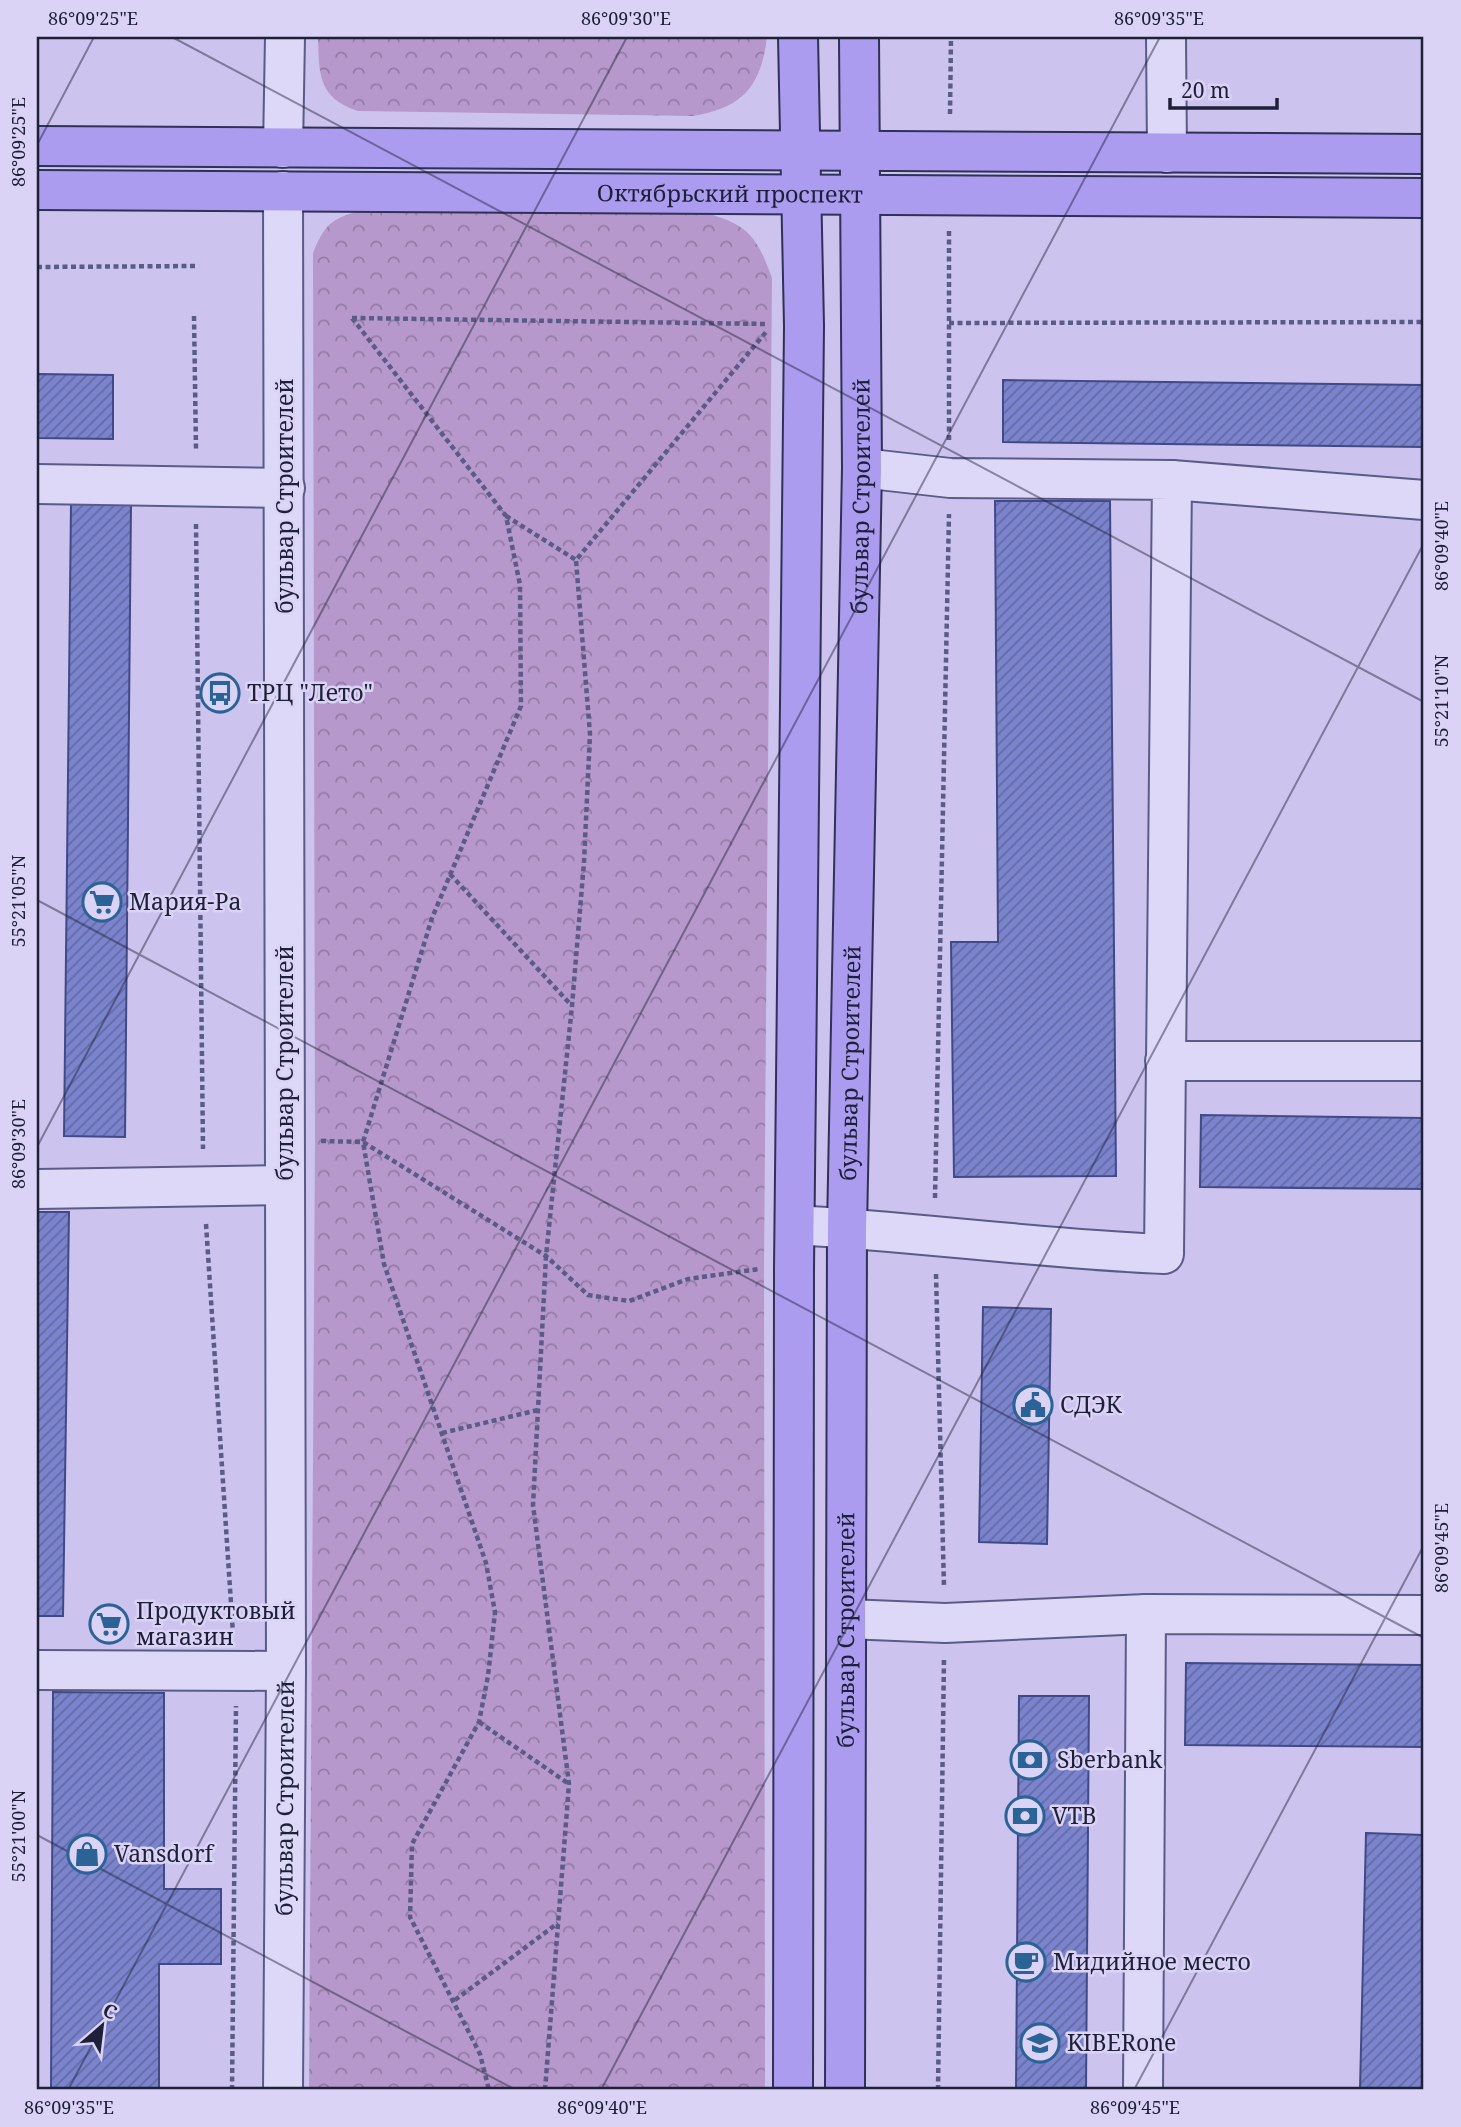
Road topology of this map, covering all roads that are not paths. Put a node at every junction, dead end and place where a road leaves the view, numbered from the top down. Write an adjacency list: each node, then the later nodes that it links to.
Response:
1 (285, 37): 6 (street, бульвар Строителей)
2 (798, 37): 7 (main road)
3 (859, 37): 8 (main road, бульвар Строителей)
4 (1166, 37): 9 (street)
5 (37, 146): 6 (main road, Октябрьский проспект)
6 (283, 148): 7 (main road, Октябрьский проспект); 12 (main road, бульвар Строителей)
7 (801, 151): 8 (main road, Октябрьский проспект); 13 (main road)
8 (859, 151): 9 (main road, Октябрьский проспект); 14 (main road, бульвар Строителей)
9 (1167, 153): 10 (main road, Октябрьский проспект)
10 (1424, 154)
11 (37, 190): 12 (main road, Октябрьский проспект)
12 (283, 191): 13 (main road, Октябрьский проспект); 19 (street, бульвар Строителей)
13 (802, 194): 14 (main road, Октябрьский проспект); 25 (main road)
14 (860, 195): 15 (main road, Октябрьский проспект); 16 (main road, бульвар Строителей)
15 (1424, 198)
16 (862, 468): 17 (street); 26 (main road, бульвар Строителей)
17 (1172, 480): 20 (street); 21 (street)
18 (37, 484): 19 (street)
19 (285, 488): 23 (street, бульвар Строителей)
20 (1424, 500)
21 (1165, 1061): 22 (street); 26 (street)
22 (1424, 1061)
23 (285, 1185): 24 (street); 31 (street, бульвар Строителей)
24 (37, 1189)
25 (795, 1225): 26 (street); 33 (main road)
26 (847, 1228): 29 (main road, бульвар Строителей)
27 (1146, 1614): 28 (street); 29 (street); 35 (street)
28 (1424, 1615)
29 (847, 1619): 34 (main road, бульвар Строителей)
30 (37, 1670): 31 (street)
31 (286, 1671): 32 (street, бульвар Строителей)
32 (283, 2090)
33 (793, 2090)
34 (845, 2090)
35 (1143, 2090)

